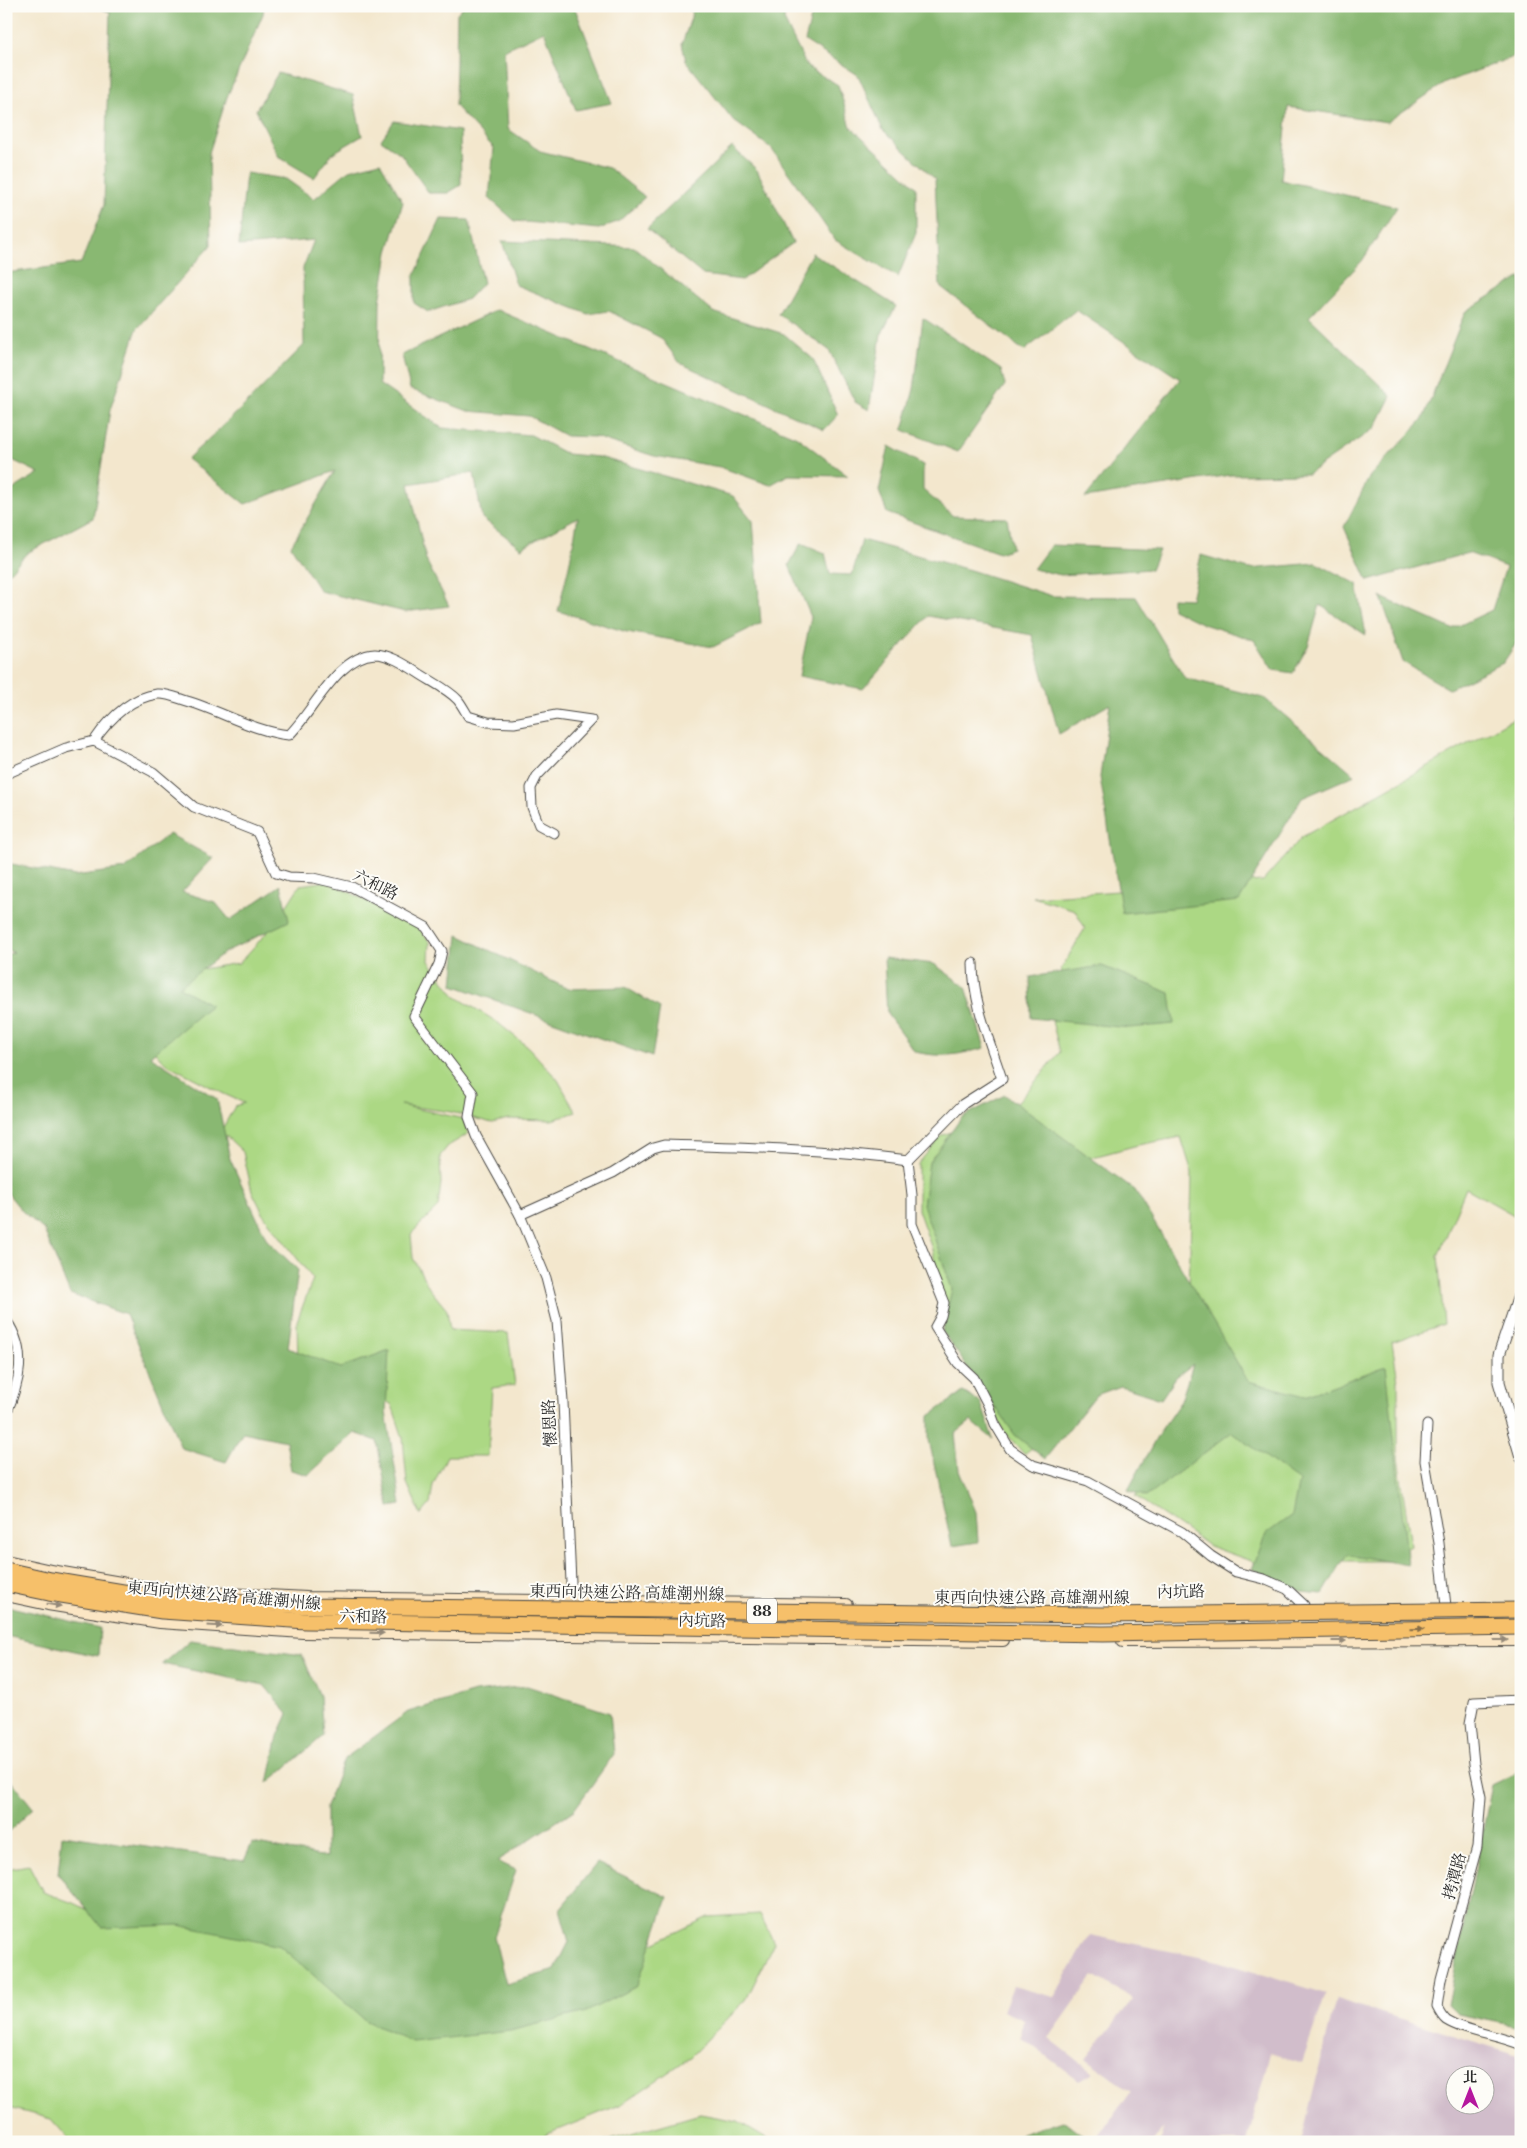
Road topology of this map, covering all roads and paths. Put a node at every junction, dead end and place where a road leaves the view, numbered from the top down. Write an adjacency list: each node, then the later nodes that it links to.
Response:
1 (94, 741): 2 (street); 3 (street); 6 (street, 六和路)
2 (6, 774)
3 (554, 833)
4 (973, 963): 5 (street)
5 (908, 1160): 6 (street); 17 (street)
6 (520, 1216): 16 (street, 懷恩路)
7 (1521, 1290): 11 (street)
8 (6, 1320): 9 (street)
9 (6, 1414)
10 (1426, 1425): 18 (street)
11 (1521, 1457)
12 (6, 1561): 16 (main road, 六和路)
13 (6, 1570): 20 (highway, 東西向快速公路 高雄潮州線 / 88, bridge)
14 (6, 1584): 21 (highway, 東西向快速公路 高雄潮州線 / 88, one-way to 21, bridge)
15 (6, 1595): 22 (main road, 六和路, one-way to 22)
16 (572, 1601): 17 (main road, 內坑路); 22 (street, 懷恩路)
17 (1304, 1605): 18 (main road, 內坑路)
18 (1446, 1606): 19 (main road, 內坑路)
19 (1521, 1606)
20 (1521, 1610)
21 (1521, 1627)
22 (572, 1635): 23 (main road, 內坑路, one-way to 23)
23 (1521, 1640)
24 (1521, 1700): 25 (street, 拷潭路)
25 (1521, 2045)

